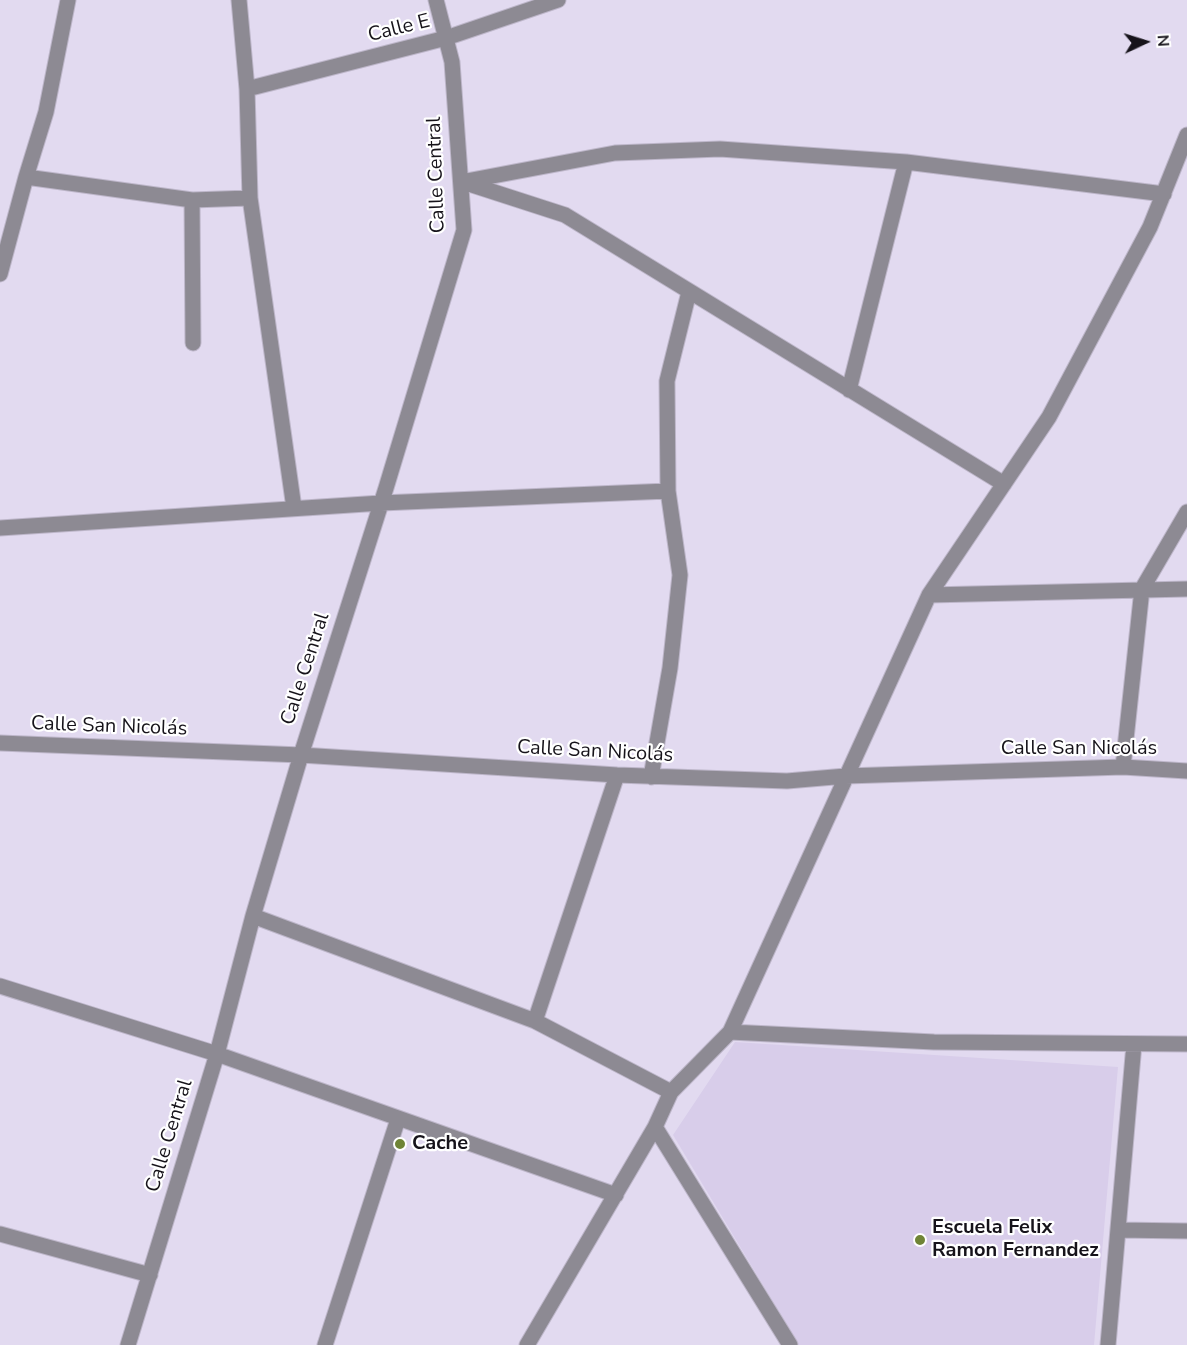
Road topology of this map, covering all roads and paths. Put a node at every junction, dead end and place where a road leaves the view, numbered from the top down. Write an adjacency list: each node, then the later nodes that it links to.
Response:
1 (68, 0): 9 (street)
2 (239, 0): 6 (street)
3 (436, 0): 5 (street, Calle Central)
4 (558, 0): 5 (street, Calle E)
5 (446, 38): 6 (street, Calle E); 10 (street, Calle Central)
6 (247, 89): 12 (street)
7 (1187, 135): 11 (street)
8 (906, 162): 10 (street); 11 (street); 17 (street)
9 (26, 177): 13 (street); 14 (street)
10 (460, 182): 15 (street); 20 (street, Calle Central)
11 (1164, 194): 18 (street)
12 (250, 198): 13 (street); 21 (street)
13 (192, 200): 16 (street)
14 (0, 274)
15 (689, 292): 17 (street); 19 (street)
16 (193, 343)
17 (849, 390): 18 (street)
18 (1004, 484): 26 (street)
19 (669, 491): 20 (street); 33 (street)
20 (381, 503): 21 (street); 28 (street, Calle Central)
21 (294, 508): 23 (street)
22 (1187, 512): 24 (street)
23 (0, 528)
24 (1142, 589): 25 (street); 26 (street); 29 (street)
25 (1187, 589)
26 (929, 595): 32 (street)
27 (0, 743): 28 (street, Calle San Nicolás)
28 (301, 755): 31 (street, Calle San Nicolás); 34 (street, Calle Central)
29 (1123, 768): 30 (street, Calle San Nicolás); 32 (street, Calle San Nicolás)
30 (1187, 771)
31 (617, 775): 33 (street, Calle San Nicolás); 36 (street)
32 (846, 776): 33 (street, Calle San Nicolás); 37 (street)
33 (651, 777)
34 (254, 916): 36 (street); 40 (street, Calle Central)
35 (0, 986): 40 (street)
36 (535, 1022): 41 (street)
37 (730, 1032): 38 (street); 41 (street)
38 (1134, 1044): 39 (street); 45 (street)
39 (1187, 1044)
40 (217, 1054): 42 (street); 48 (street, Calle Central)
41 (671, 1092): 43 (street)
42 (398, 1119): 44 (street); 51 (street)
43 (655, 1127): 44 (street); 52 (street)
44 (616, 1195): 49 (street)
45 (1118, 1230): 46 (street); 53 (street)
46 (1187, 1231)
47 (0, 1234): 48 (street)
48 (150, 1275): 50 (street, Calle Central)
49 (535, 1343)
50 (129, 1345)
51 (325, 1345)
52 (790, 1345)
53 (1108, 1345)

